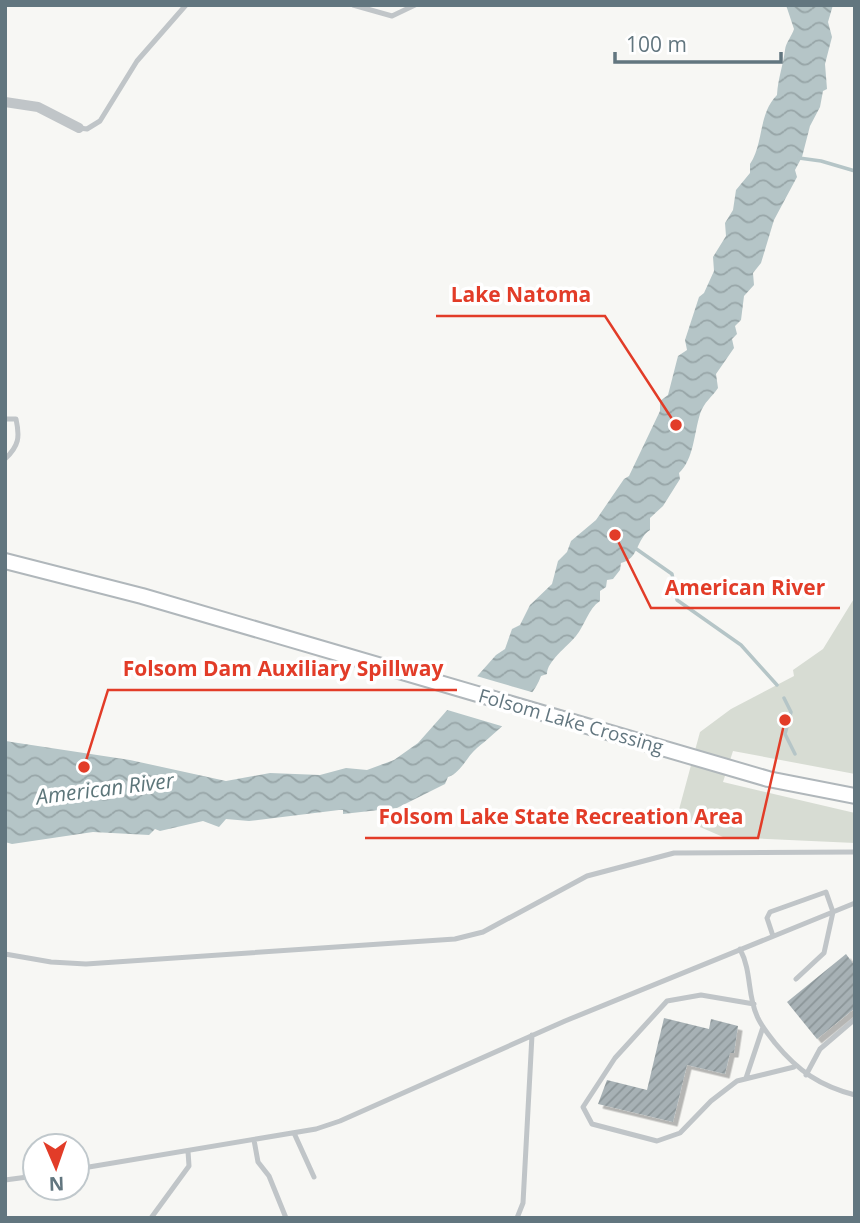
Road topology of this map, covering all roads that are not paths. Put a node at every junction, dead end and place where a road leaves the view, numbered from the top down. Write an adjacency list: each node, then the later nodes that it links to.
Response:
1 (186, 5): 5 (lane)
2 (353, 5): 3 (lane)
3 (415, 5)
4 (5, 102): 5 (street)
5 (79, 128)
6 (5, 419): 7 (lane)
7 (5, 459)
8 (5, 561): 9 (main road, Folsom Lake Crossing)
9 (855, 796)
10 (855, 852): 15 (lane)
11 (855, 903): 12 (lane)
12 (833, 912): 13 (lane); 13 (lane); 16 (lane)
13 (773, 936): 14 (lane)
14 (740, 948): 17 (lane); 20 (lane)
15 (5, 954)
16 (796, 979)
17 (754, 1004): 19 (lane); 23 (lane)
18 (855, 1019): 22 (lane)
19 (763, 1027): 21 (lane); 23 (lane)
20 (533, 1035): 25 (lane); 32 (lane)
21 (794, 1067): 22 (lane); 23 (lane)
22 (806, 1075): 24 (lane)
23 (746, 1078)
24 (855, 1096)
25 (294, 1133): 26 (lane); 29 (lane)
26 (254, 1140): 27 (lane); 31 (lane)
27 (188, 1151): 28 (lane); 30 (lane)
28 (91, 1167)
29 (314, 1177)
30 (151, 1218)
31 (286, 1218)
32 (517, 1218)

